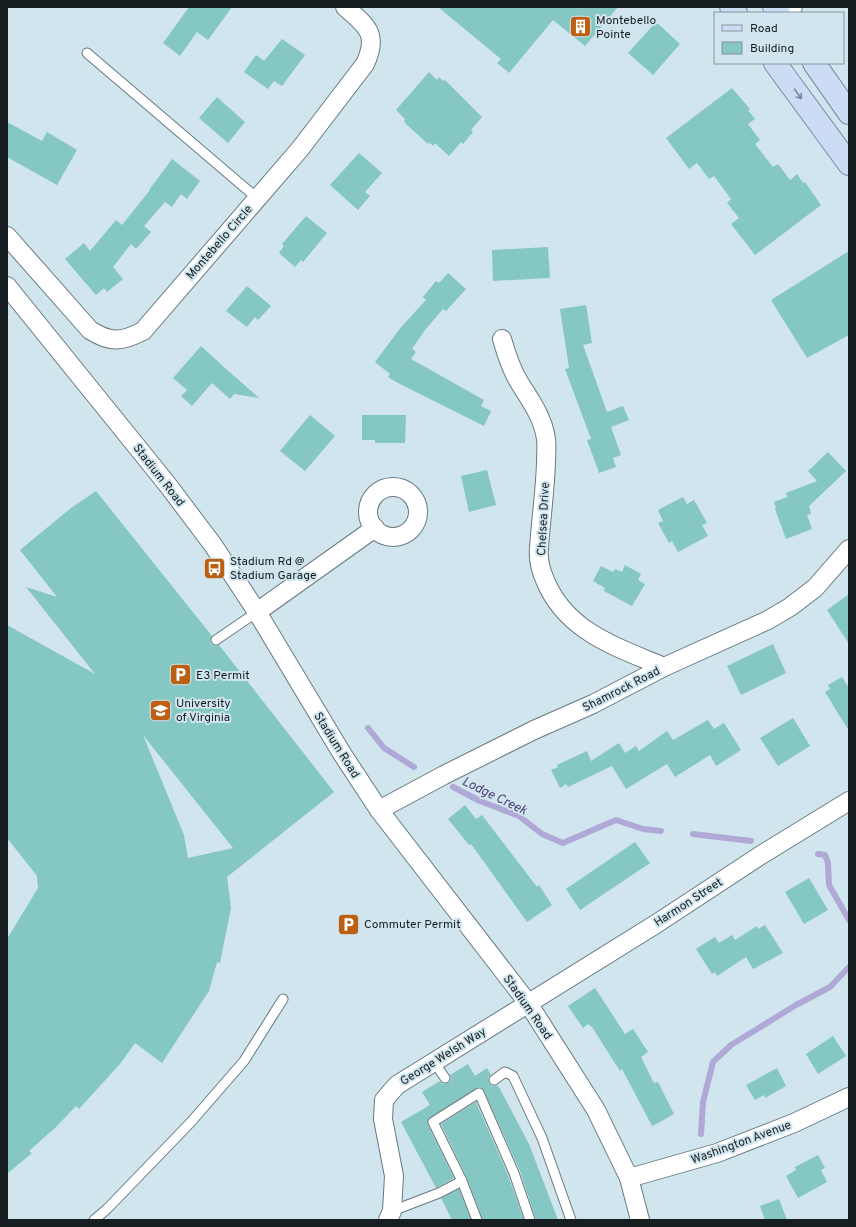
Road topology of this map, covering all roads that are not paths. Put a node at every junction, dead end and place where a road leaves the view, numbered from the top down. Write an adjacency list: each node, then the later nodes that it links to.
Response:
1 (344, 7): 7 (street, Montebello Circle)
2 (87, 53): 7 (lane)
3 (776, 64): 6 (main road, one-way to 6)
4 (815, 64): 5 (main road)
5 (849, 113)
6 (849, 164)
7 (257, 198): 8 (street, Montebello Circle)
8 (7, 236)
9 (7, 286): 13 (street, Stadium Road)
10 (502, 339): 15 (street, Chelsea Drive)
11 (375, 528): 13 (street)
12 (849, 549): 15 (street, Shamrock Road)
13 (257, 612): 14 (lane); 17 (street, Stadium Road)
14 (216, 640)
15 (664, 667): 17 (street, Shamrock Road)
16 (849, 801): 19 (street, Harmon Street)
17 (379, 810): 19 (street, Stadium Road)
18 (283, 999): 27 (lane)
19 (528, 1003): 20 (street, George Welsh Way); 24 (street, Stadium Road)
20 (434, 1062): 21 (lane); 26 (street, George Welsh Way)
21 (445, 1078)
22 (494, 1080): 30 (lane)
23 (849, 1097): 24 (street, Washington Avenue)
24 (629, 1178): 31 (street, Stadium Road)
25 (462, 1181): 26 (lane); 28 (lane); 29 (lane)
26 (390, 1216)
27 (94, 1220)
28 (478, 1220)
29 (530, 1220)
30 (571, 1220)
31 (640, 1220)

